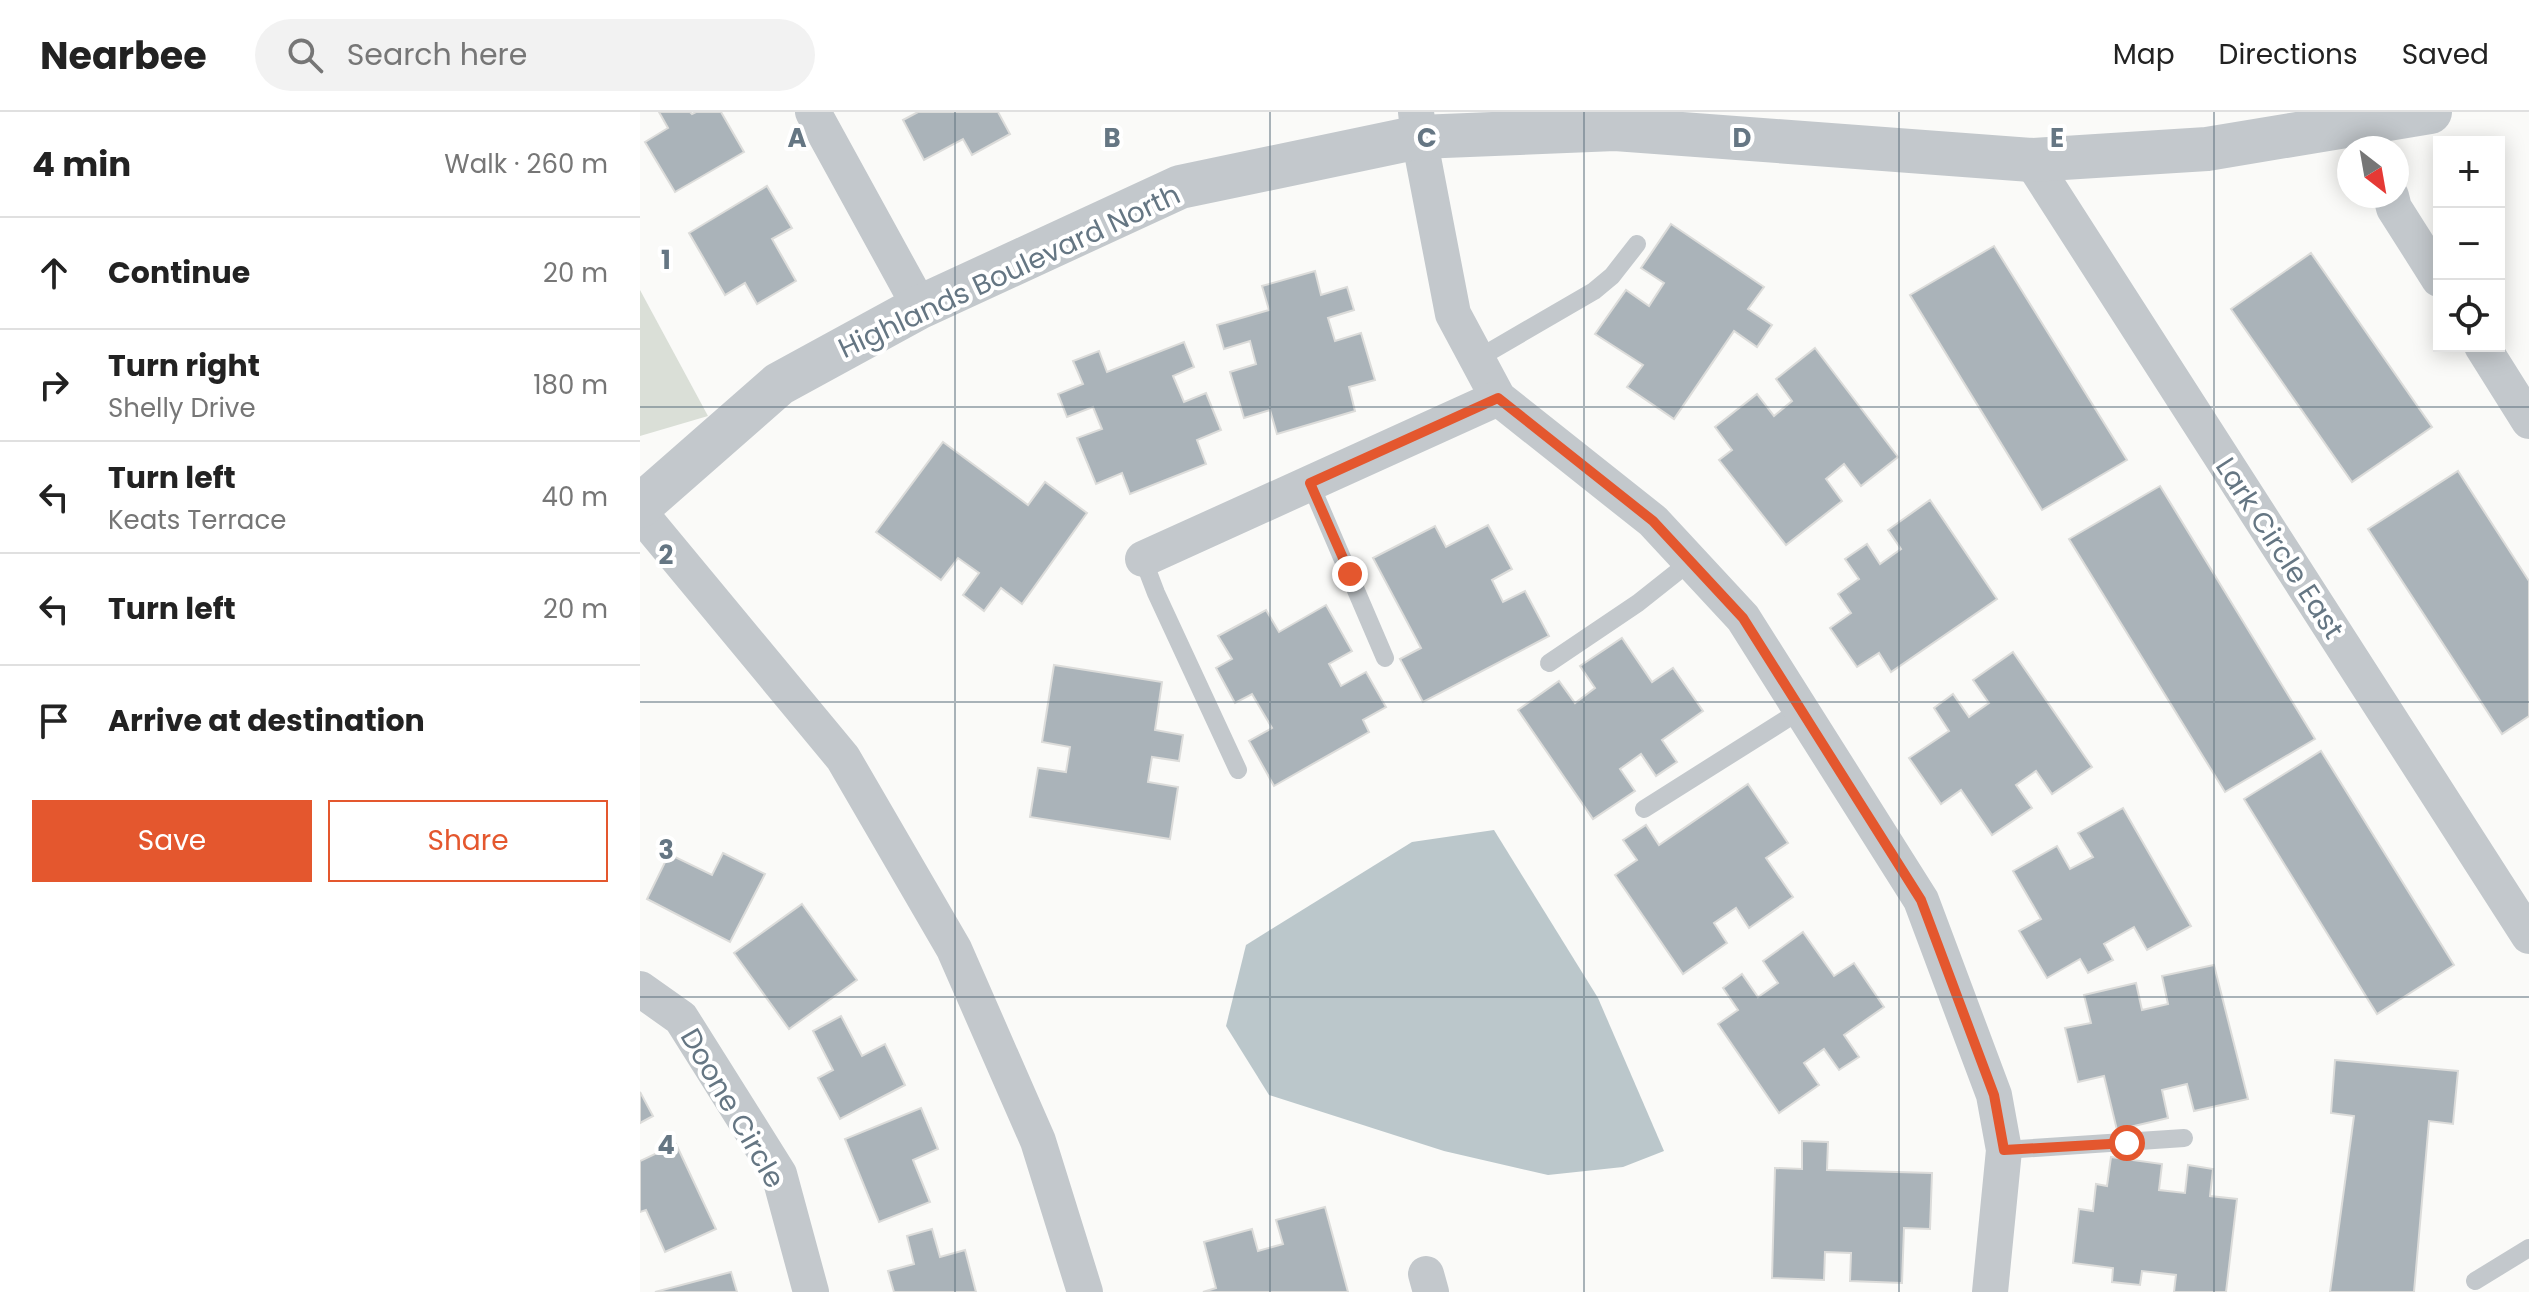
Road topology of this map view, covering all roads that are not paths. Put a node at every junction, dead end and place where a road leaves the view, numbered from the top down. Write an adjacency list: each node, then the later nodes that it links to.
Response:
1 (813, 112): 9 (street)
2 (2430, 112): 4 (street, Highlands Boulevard North)
3 (1418, 124): 5 (street, Highlands Boulevard North); 9 (street, Highlands Boulevard North); 11 (street)
4 (2371, 128): 5 (street, Highlands Boulevard North)
5 (2031, 160): 24 (street, Lark Circle East)
6 (2394, 208): 8 (street)
7 (1637, 244): 11 (lane)
8 (2433, 270)
9 (920, 307): 15 (street, Highlands Boulevard North)
10 (2486, 352): 13 (street)
11 (1477, 359): 12 (street)
12 (1498, 398): 14 (street); 18 (street)
13 (2529, 421)
14 (1310, 483): 17 (street); 19 (lane)
15 (640, 506)
16 (640, 513): 31 (street)
17 (1143, 559): 22 (lane)
18 (1691, 561): 20 (lane); 21 (street)
19 (1385, 658)
20 (1549, 663)
21 (1801, 710): 23 (lane); 27 (street)
22 (1238, 770)
23 (1644, 809)
24 (2529, 936)
25 (640, 989): 30 (street, Doone Circle)
26 (2184, 1138): 27 (lane)
27 (2004, 1150): 32 (street)
28 (2529, 1248): 29 (lane)
29 (2475, 1281)
30 (811, 1292)
31 (1085, 1292)
32 (1990, 1292)

